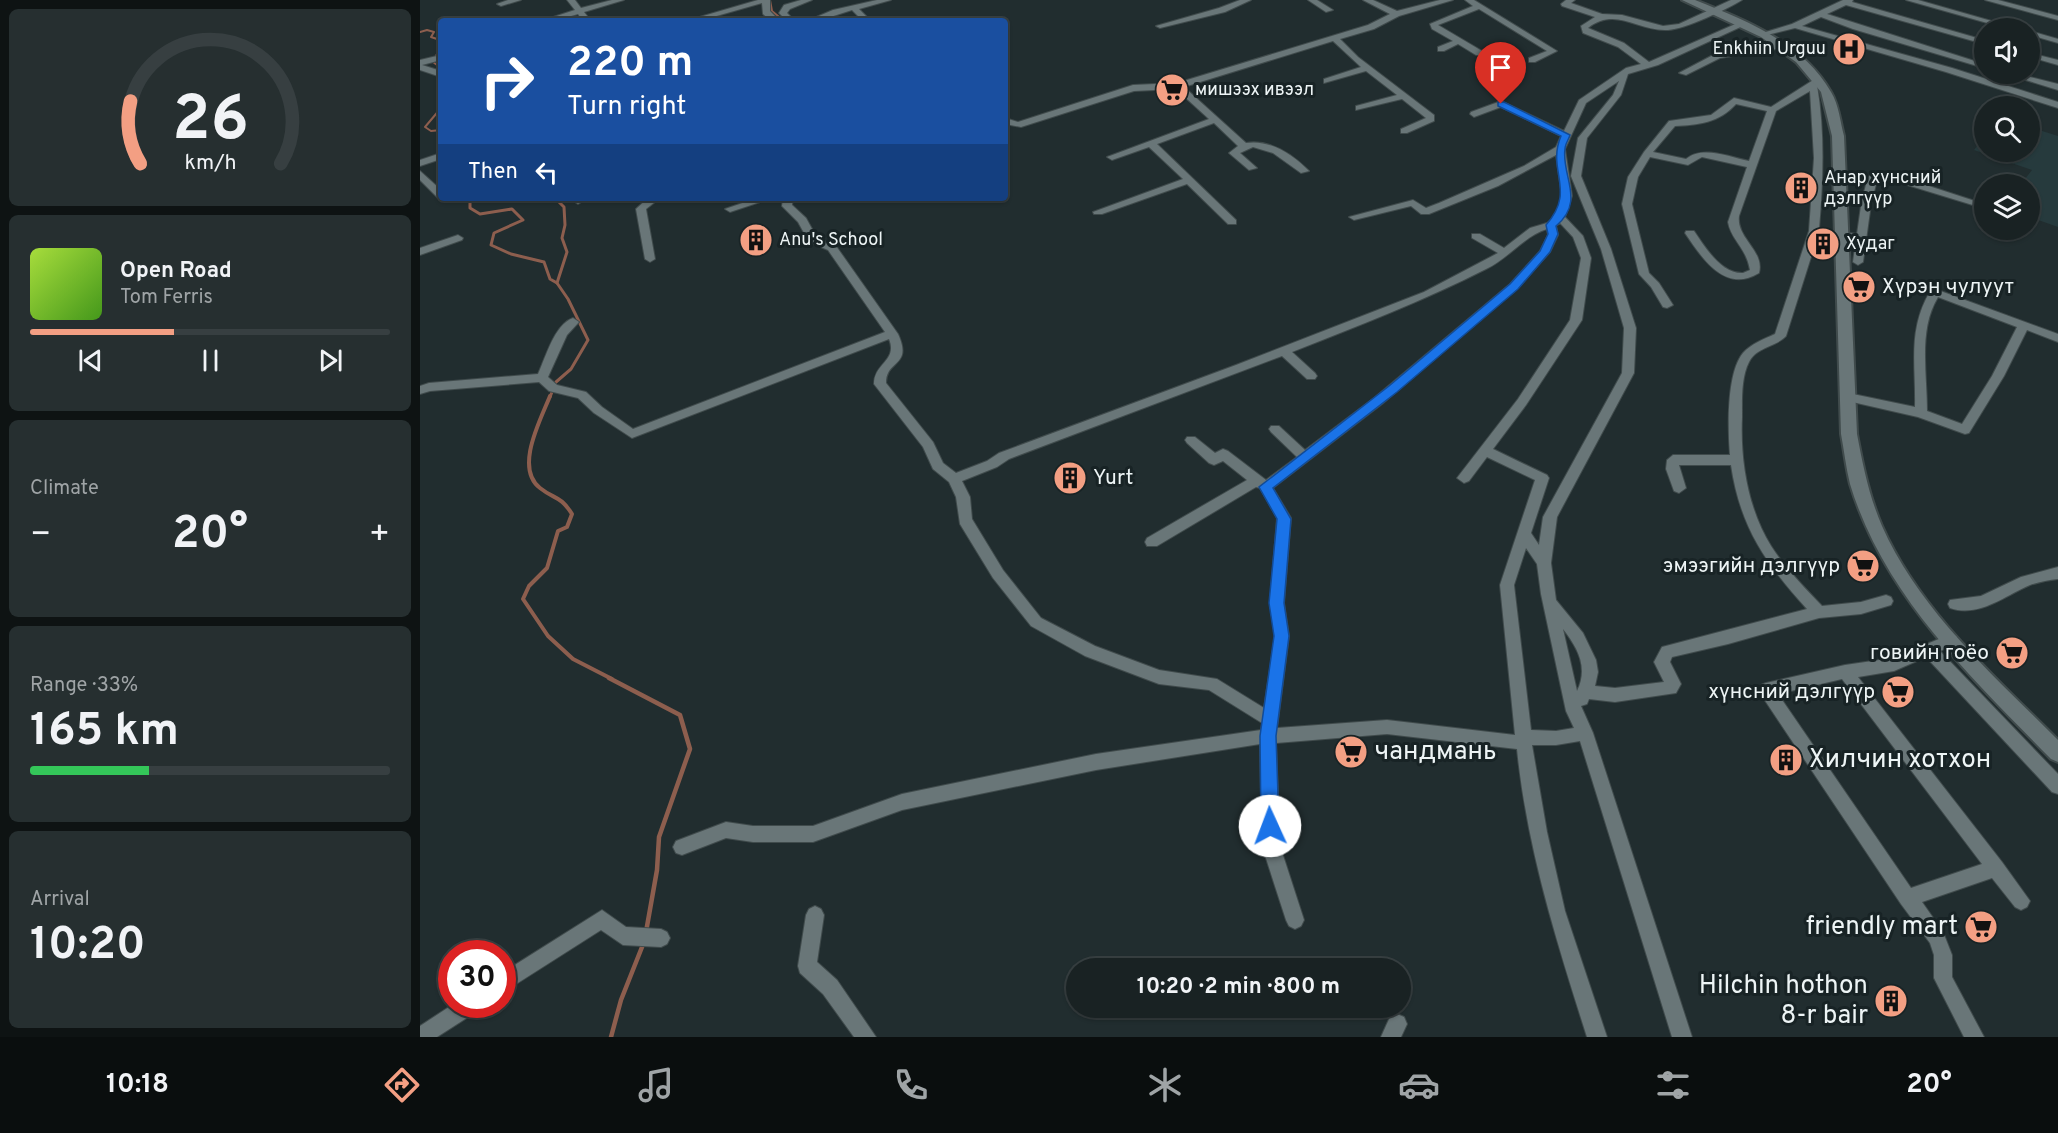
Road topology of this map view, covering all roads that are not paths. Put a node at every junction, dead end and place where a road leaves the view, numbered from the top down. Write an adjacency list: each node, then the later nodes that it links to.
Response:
1 (518, 0): 18 (street)
2 (572, 0): 22 (street)
3 (620, 0): 22 (street)
4 (766, 0): 29 (street); 30 (street)
5 (808, 0): 31 (street)
6 (887, 0): 20 (street)
7 (1247, 0): 37 (street)
8 (1312, 0): 21 (street)
9 (1367, 0): 24 (street)
10 (1449, 0): 24 (street)
11 (1469, 0): 19 (street)
12 (1571, 0): 26 (street)
13 (1738, 0): 23 (street)
14 (1910, 0): 34 (street)
15 (1989, 0): 35 (street)
16 (1692, 1): 23 (main road)
17 (1847, 1): 25 (street); 42 (street)
18 (501, 4)
19 (1477, 7): 43 (street); 50 (street)
20 (854, 8): 32 (street); 33 (street)
21 (1329, 10)
22 (578, 11): 27 (street); 28 (street)
23 (1714, 11): 26 (street); 36 (main road)
24 (1396, 14): 41 (street)
25 (1821, 14): 38 (street); 51 (street)
26 (1602, 17): 54 (street)
27 (555, 18)
28 (584, 18)
29 (701, 18)
30 (773, 18)
31 (788, 18)
32 (821, 18)
33 (864, 18)
34 (1976, 18)
35 (2058, 18)
36 (1743, 24): 39 (main road); 54 (street)
37 (1160, 26)
38 (1795, 26): 39 (street); 65 (street)
39 (1763, 34): 45 (main road)
40 (2040, 36): 44 (street)
41 (1335, 38): 55 (street); 62 (street)
42 (1974, 39)
43 (1459, 41): 46 (street); 47 (street)
44 (2058, 42)
45 (1780, 46): 57 (street); 61 (main road)
46 (1441, 49)
47 (1479, 53)
48 (438, 58): 53 (street)
49 (2040, 58): 52 (street)
50 (1532, 60)
51 (1974, 63)
52 (2058, 63)
53 (423, 64): 56 (street)
54 (1647, 65): 58 (street)
55 (1367, 68): 59 (street); 64 (street)
56 (438, 72)
57 (1683, 73)
58 (1624, 74): 72 (street); 129 (street)
59 (1327, 81)
60 (2040, 82): 63 (street)
61 (1816, 83): 67 (street); 86 (main road); 97 (street)
62 (1178, 86): 69 (street); 70 (street)
63 (2058, 87)
64 (1402, 96): 66 (street); 71 (street)
65 (2058, 105)
66 (1359, 108)
67 (1772, 110): 76 (street); 80 (street)
68 (1474, 114): 72 (street)
69 (1214, 120): 73 (street); 74 (street)
70 (1008, 122)
71 (1404, 131)
72 (1566, 135): 75 (street)
73 (1151, 143): 78 (street); 84 (street)
74 (1244, 146): 81 (street); 82 (street)
75 (1560, 149): 94 (street); 96 (street)
76 (1647, 154): 80 (street); 107 (street)
77 (438, 157): 79 (street)
78 (1112, 158)
79 (420, 163)
80 (1752, 165): 98 (street)
81 (1252, 168)
82 (1304, 171)
83 (420, 174): 85 (street)
84 (1189, 180): 93 (street); 95 (street)
85 (438, 193)
86 (1841, 199): 91 (street); 99 (main road)
87 (646, 201): 105 (street)
88 (757, 201): 92 (street)
89 (787, 202): 110 (street)
90 (1974, 202): 91 (street)
91 (1866, 204): 101 (street)
92 (730, 209)
93 (1098, 212)
94 (1354, 217)
95 (1232, 222)
96 (1555, 222): 104 (street); 120 (street); 121 (street)
97 (1814, 231): 99 (street); 122 (street)
98 (1690, 233)
99 (1843, 234): 101 (street); 116 (main road)
100 (1476, 236): 104 (street)
101 (1860, 237): 106 (street)
102 (458, 238): 103 (street)
103 (420, 252)
104 (1505, 253): 112 (street)
105 (650, 259)
106 (1858, 262)
107 (1667, 305)
108 (573, 322): 114 (street)
109 (2024, 325): 111 (street); 117 (street); 117 (street)
110 (892, 334): 114 (street); 124 (street)
111 (2058, 338)
112 (1284, 351): 113 (street); 124 (street)
113 (1311, 376)
114 (542, 378): 115 (street)
115 (420, 390)
116 (1848, 398): 117 (street); 135 (main road)
117 (1921, 413)
118 (1275, 429): 121 (street)
119 (1191, 440): 125 (street)
120 (1487, 451): 123 (street); 127 (street)
121 (1305, 456): 125 (street)
122 (1736, 460): 126 (street); 134 (street)
123 (1464, 478)
124 (954, 479): 140 (street)
125 (1261, 483): 128 (street); 140 (street)
126 (1679, 488)
127 (1523, 532): 129 (street); 143 (street)
128 (1152, 542)
129 (1544, 563): 131 (street)
130 (2058, 573): 133 (street)
131 (1549, 600): 138 (street); 139 (street)
132 (1886, 601): 134 (street)
133 (1955, 604)
134 (1819, 612): 138 (street)
135 (1951, 640): 136 (street); 144 (main road)
136 (1929, 650): 137 (street); 145 (street)
137 (1845, 672): 147 (street); 148 (street)
138 (1586, 692): 139 (street)
139 (1574, 711): 141 (street)
140 (1269, 719): 142 (street)
141 (1585, 734): 143 (street); 158 (street)
142 (1268, 736): 143 (street); 146 (street); 151 (street)
143 (1524, 740): 157 (street)
144 (2058, 753)
145 (2058, 786)
146 (682, 847)
147 (1996, 868): 148 (street); 149 (street)
148 (1906, 898): 159 (street)
149 (2021, 901)
150 (815, 915): 156 (street)
151 (1295, 920)
152 (652, 938): 153 (street)
153 (516, 975)
154 (449, 1018): 155 (street)
155 (420, 1037)
156 (866, 1037)
157 (1597, 1037)
158 (1682, 1037)
159 (1974, 1037)

